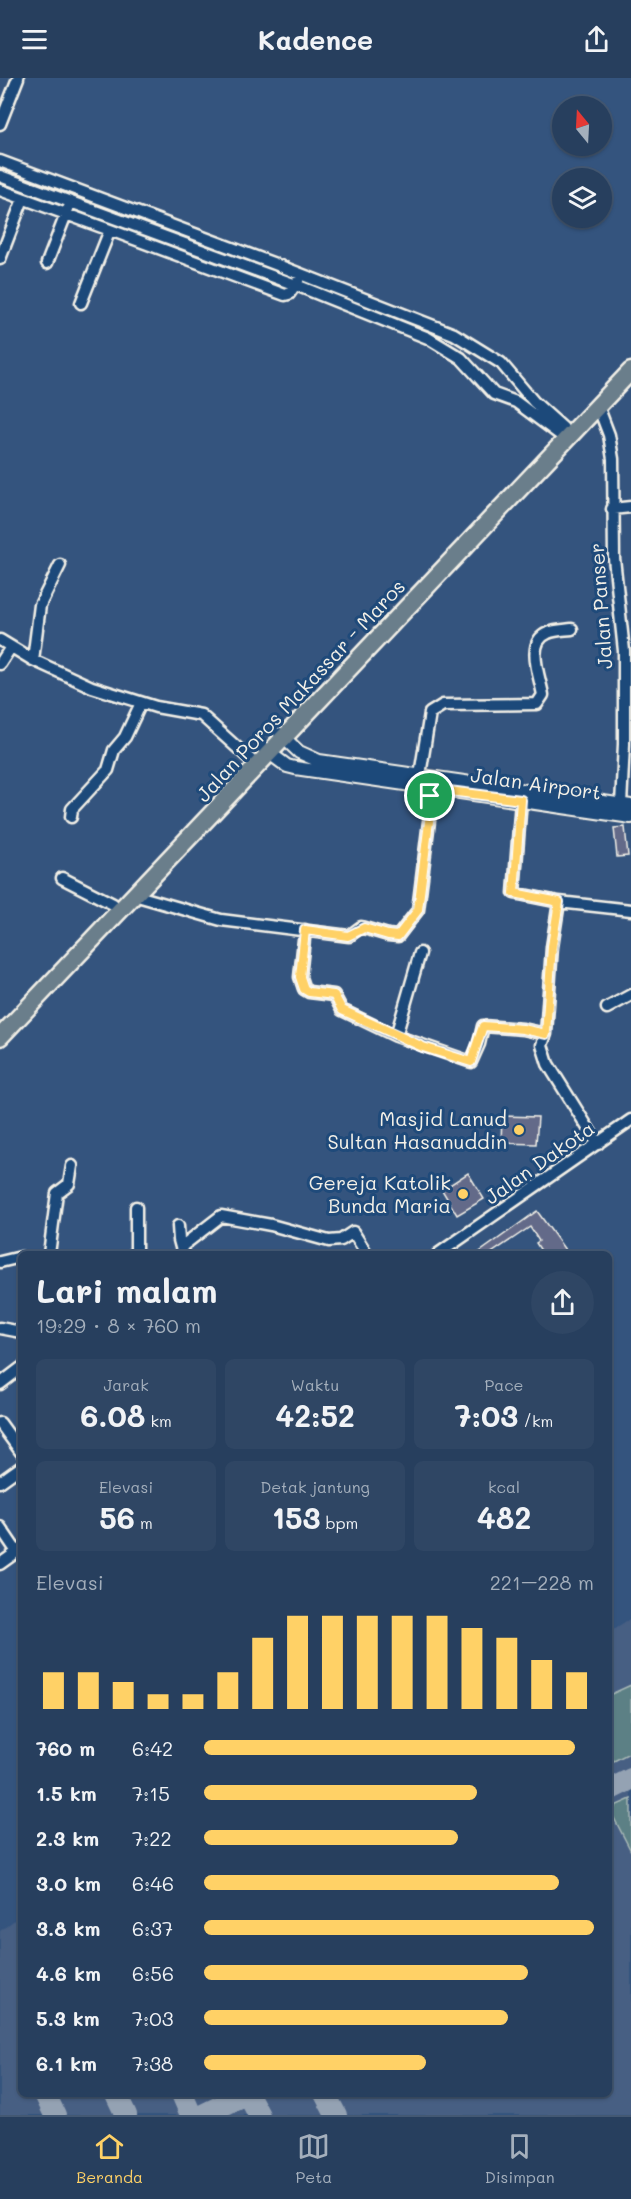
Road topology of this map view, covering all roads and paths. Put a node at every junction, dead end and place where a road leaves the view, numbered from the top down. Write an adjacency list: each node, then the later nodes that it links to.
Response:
1 (18, 78): 2 (street)
2 (0, 124)
3 (0, 161): 5 (street)
4 (0, 177): 8 (street)
5 (75, 189): 8 (street); 11 (street)
6 (0, 190): 7 (street)
7 (23, 199): 9 (street); 13 (street)
8 (72, 202): 9 (street); 12 (street)
9 (66, 214): 10 (street); 14 (street)
10 (110, 230): 16 (street); 17 (street)
11 (211, 239): 12 (street); 15 (street)
12 (205, 252): 16 (street)
13 (0, 259)
14 (47, 263)
15 (301, 274): 16 (street); 21 (street)
16 (296, 285): 21 (street)
17 (81, 303)
18 (631, 359): 21 (highway, Jalan Poros Makassar - Maros)
19 (631, 371): 20 (highway, Jalan Poros Makassar - Maros)
20 (598, 406): 23 (street, Jalan Panser); 32 (highway, Jalan Poros Makassar - Maros)
21 (561, 431): 32 (highway, Jalan Poros Makassar - Maros)
22 (631, 507): 23 (street)
23 (612, 508): 30 (street, Jalan Panser)
24 (60, 565): 28 (street)
25 (572, 628): 35 (street)
26 (0, 640): 27 (street)
27 (11, 647): 28 (street); 29 (street)
28 (33, 660): 31 (street)
29 (0, 664)
30 (627, 701): 38 (street, Jalan Panser)
31 (141, 703): 33 (street); 40 (street)
32 (282, 736): 33 (highway, Jalan Poros Makassar - Maros); 34 (street, Jalan Airport)
33 (262, 755): 34 (street, Jalan Airport); 43 (highway, Jalan Poros Makassar - Maros); 45 (highway, Jalan Poros Makassar - Maros)
34 (352, 770): 35 (street, Jalan Airport); 36 (street, Jalan Airport)
35 (420, 775): 39 (street, Jalan Airport)
36 (433, 789): 37 (street, Jalan Airport); 47 (street)
37 (521, 800): 39 (street, Jalan Airport); 44 (street)
38 (626, 806): 39 (street, Jalan Airport)
39 (601, 807): 41 (street, Jalan Airport)
40 (71, 817)
41 (631, 817)
42 (62, 878): 45 (street)
43 (134, 896): 47 (street); 54 (highway, Jalan Poros Makassar - Maros)
44 (559, 902): 46 (street); 52 (street)
45 (113, 904): 51 (highway, Jalan Poros Makassar - Maros)
46 (631, 910)
47 (305, 930): 53 (street)
48 (420, 953): 53 (street)
49 (631, 995): 50 (street)
50 (607, 1008)
51 (0, 1024)
52 (546, 1034): 53 (street); 56 (street)
53 (396, 1036)
54 (0, 1037)
55 (631, 1120): 56 (street, Jalan Dakota)
56 (598, 1144): 64 (street, Jalan Dakota)
57 (72, 1166): 60 (street)
58 (136, 1207): 61 (street)
59 (178, 1226): 62 (street)
60 (49, 1251)
61 (136, 1251)
62 (182, 1251): 63 (street)
63 (365, 1251)
64 (442, 1251)
65 (18, 1258): 66 (street)
66 (0, 1262)
67 (0, 1328): 68 (street)
68 (18, 1331)
69 (18, 1370): 70 (street)
70 (0, 1384)
71 (0, 1423): 72 (street)
72 (18, 1448)
73 (18, 1469): 74 (street)
74 (0, 1482)
75 (0, 1527): 76 (street)
76 (18, 1549)
77 (18, 1551): 78 (street)
78 (0, 1564)

